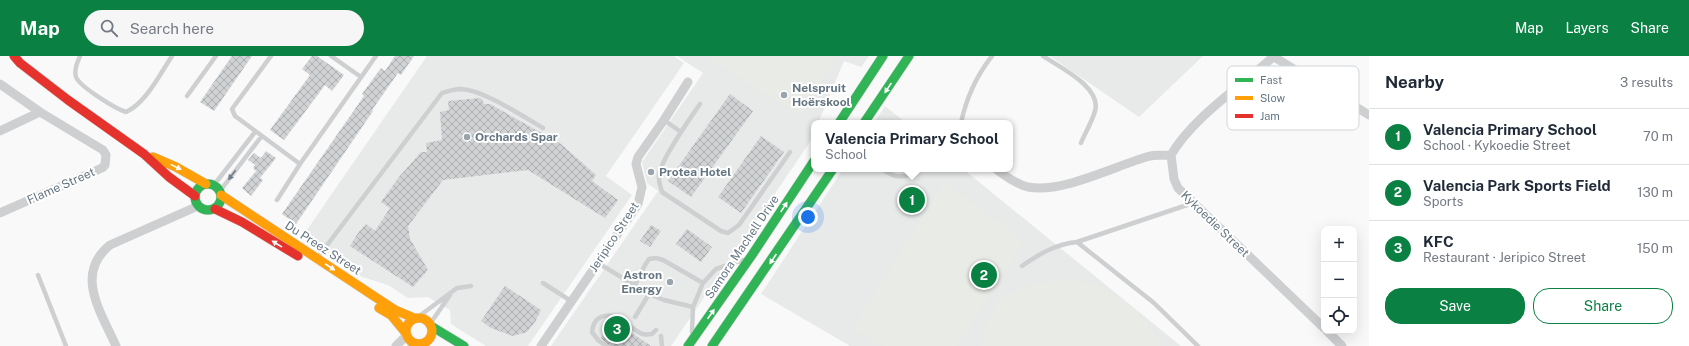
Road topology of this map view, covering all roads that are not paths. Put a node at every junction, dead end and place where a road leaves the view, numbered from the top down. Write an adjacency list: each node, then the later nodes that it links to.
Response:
1 (14, 56): 35 (street, Du Preez Street)
2 (80, 56): 3 (lane)
3 (172, 56)
4 (216, 56): 18 (lane)
5 (271, 56): 30 (lane)
6 (331, 56): 15 (lane)
7 (376, 56): 15 (lane)
8 (883, 56): 25 (street)
9 (909, 56): 26 (street, one-way to 26)
10 (992, 56): 27 (lane)
11 (1043, 56): 33 (lane)
12 (1274, 56): 13 (street); 14 (street)
13 (1263, 66)
14 (1290, 66)
15 (361, 78): 39 (lane)
16 (688, 82): 24 (street, Jeripico Street)
17 (0, 84): 22 (street)
18 (187, 96)
19 (1227, 97): 36 (street)
20 (700, 104): 31 (lane)
21 (1359, 109): 23 (street)
22 (40, 112): 29 (street); 51 (street, Flame Street)
23 (1369, 115)
24 (664, 120): 31 (lane); 55 (street, Jeripico Street)
25 (841, 120)
26 (866, 120)
27 (963, 120)
28 (543, 128): 54 (lane)
29 (0, 131)
30 (255, 132): 32 (lane); 37 (lane)
31 (681, 132): 34 (lane)
32 (261, 137): 38 (lane); 39 (lane)
33 (1081, 143)
34 (790, 152)
35 (144, 154): 45 (street, Du Preez Street, one-way to 45); 46 (street, Du Preez Street)
36 (1171, 155): 44 (street); 48 (street, Kykoedie Street)
37 (235, 158): 38 (lane); 45 (lane)
38 (241, 162): 45 (lane, one-way to 45)
39 (300, 164): 47 (lane)
40 (811, 166): 53 (street, Samora Machell Drive, one-way to 40)
41 (831, 172): 83 (street, one-way to 83)
42 (886, 172): 43 (lane)
43 (915, 172)
44 (1000, 172)
45 (215, 189): 46 (street); 50 (street); 54 (street, Du Preez Street)
46 (195, 196): 49 (street)
47 (277, 200)
48 (1193, 203): 52 (lane); 69 (street, Kykoedie Street)
49 (198, 206): 50 (street); 77 (street)
50 (215, 209): 71 (street, Du Preez Street, one-way to 50)
51 (0, 213)
52 (1077, 242): 56 (lane); 84 (lane)
53 (752, 255): 59 (lane); 75 (street, Samora Machell Drive, one-way to 53)
54 (317, 258): 67 (street, Du Preez Street, one-way to 67)
55 (598, 263): 60 (lane); 64 (street, Jeripico Street)
56 (1022, 266)
57 (38, 275): 76 (lane)
58 (543, 283): 64 (lane)
59 (703, 284): 60 (lane); 65 (lane)
60 (635, 285): 63 (lane)
61 (471, 286): 62 (lane)
62 (453, 291): 67 (lane); 68 (lane)
63 (649, 294): 65 (lane); 66 (lane)
64 (571, 301): 80 (street, Jeripico Street)
65 (693, 307): 75 (lane)
66 (635, 317)
67 (416, 318): 68 (street); 71 (street)
68 (431, 325): 74 (street); 79 (street)
69 (1321, 325)
70 (656, 330): 81 (lane)
71 (406, 334): 74 (street); 78 (street)
72 (1330, 334): 85 (street)
73 (661, 336): 82 (lane)
74 (420, 345)
75 (689, 345)
76 (66, 346)
77 (116, 346)
78 (396, 346)
79 (464, 346)
80 (541, 346)
81 (606, 346)
82 (662, 346)
83 (712, 346)
84 (1198, 346)
85 (1342, 346)

